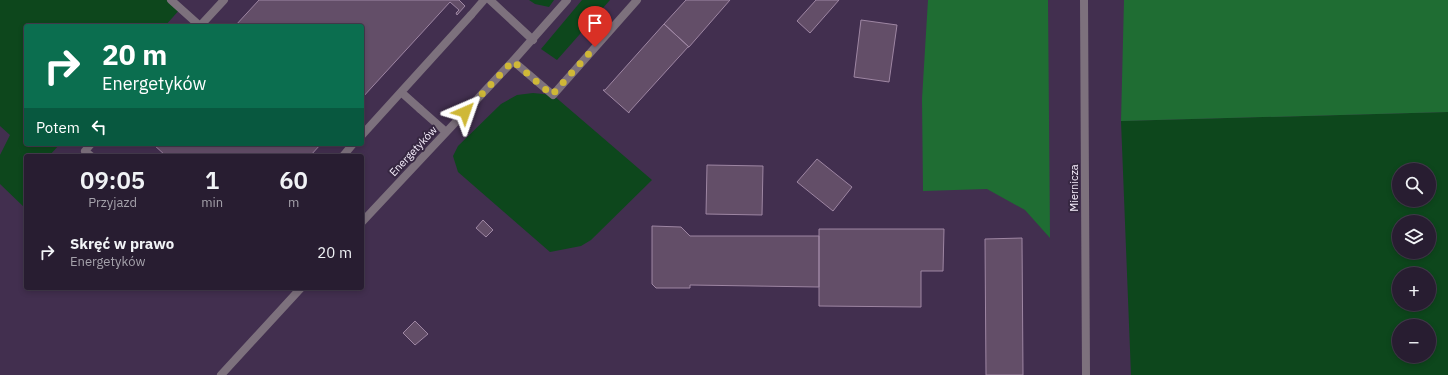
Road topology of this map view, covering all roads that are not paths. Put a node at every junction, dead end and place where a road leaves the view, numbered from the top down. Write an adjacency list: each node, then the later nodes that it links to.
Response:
1 (171, 0): 8 (street)
2 (224, 0): 9 (street)
3 (484, 0): 12 (street)
4 (567, 0): 10 (street, Energetyków)
5 (637, 0): 11 (street)
6 (1084, 0): 22 (street, Miernicza)
7 (495, 2): 10 (street)
8 (198, 24)
9 (202, 24)
10 (533, 40): 11 (street, Energetyków)
11 (513, 61): 13 (street, Energetyków)
12 (401, 92): 13 (street); 14 (street)
13 (446, 132): 19 (street, Energetyków)
14 (364, 133)
15 (89, 146): 17 (street)
16 (352, 146): 18 (street)
17 (89, 154)
18 (345, 154)
19 (364, 220)
20 (300, 290): 21 (street)
21 (221, 375)
22 (1086, 375)

